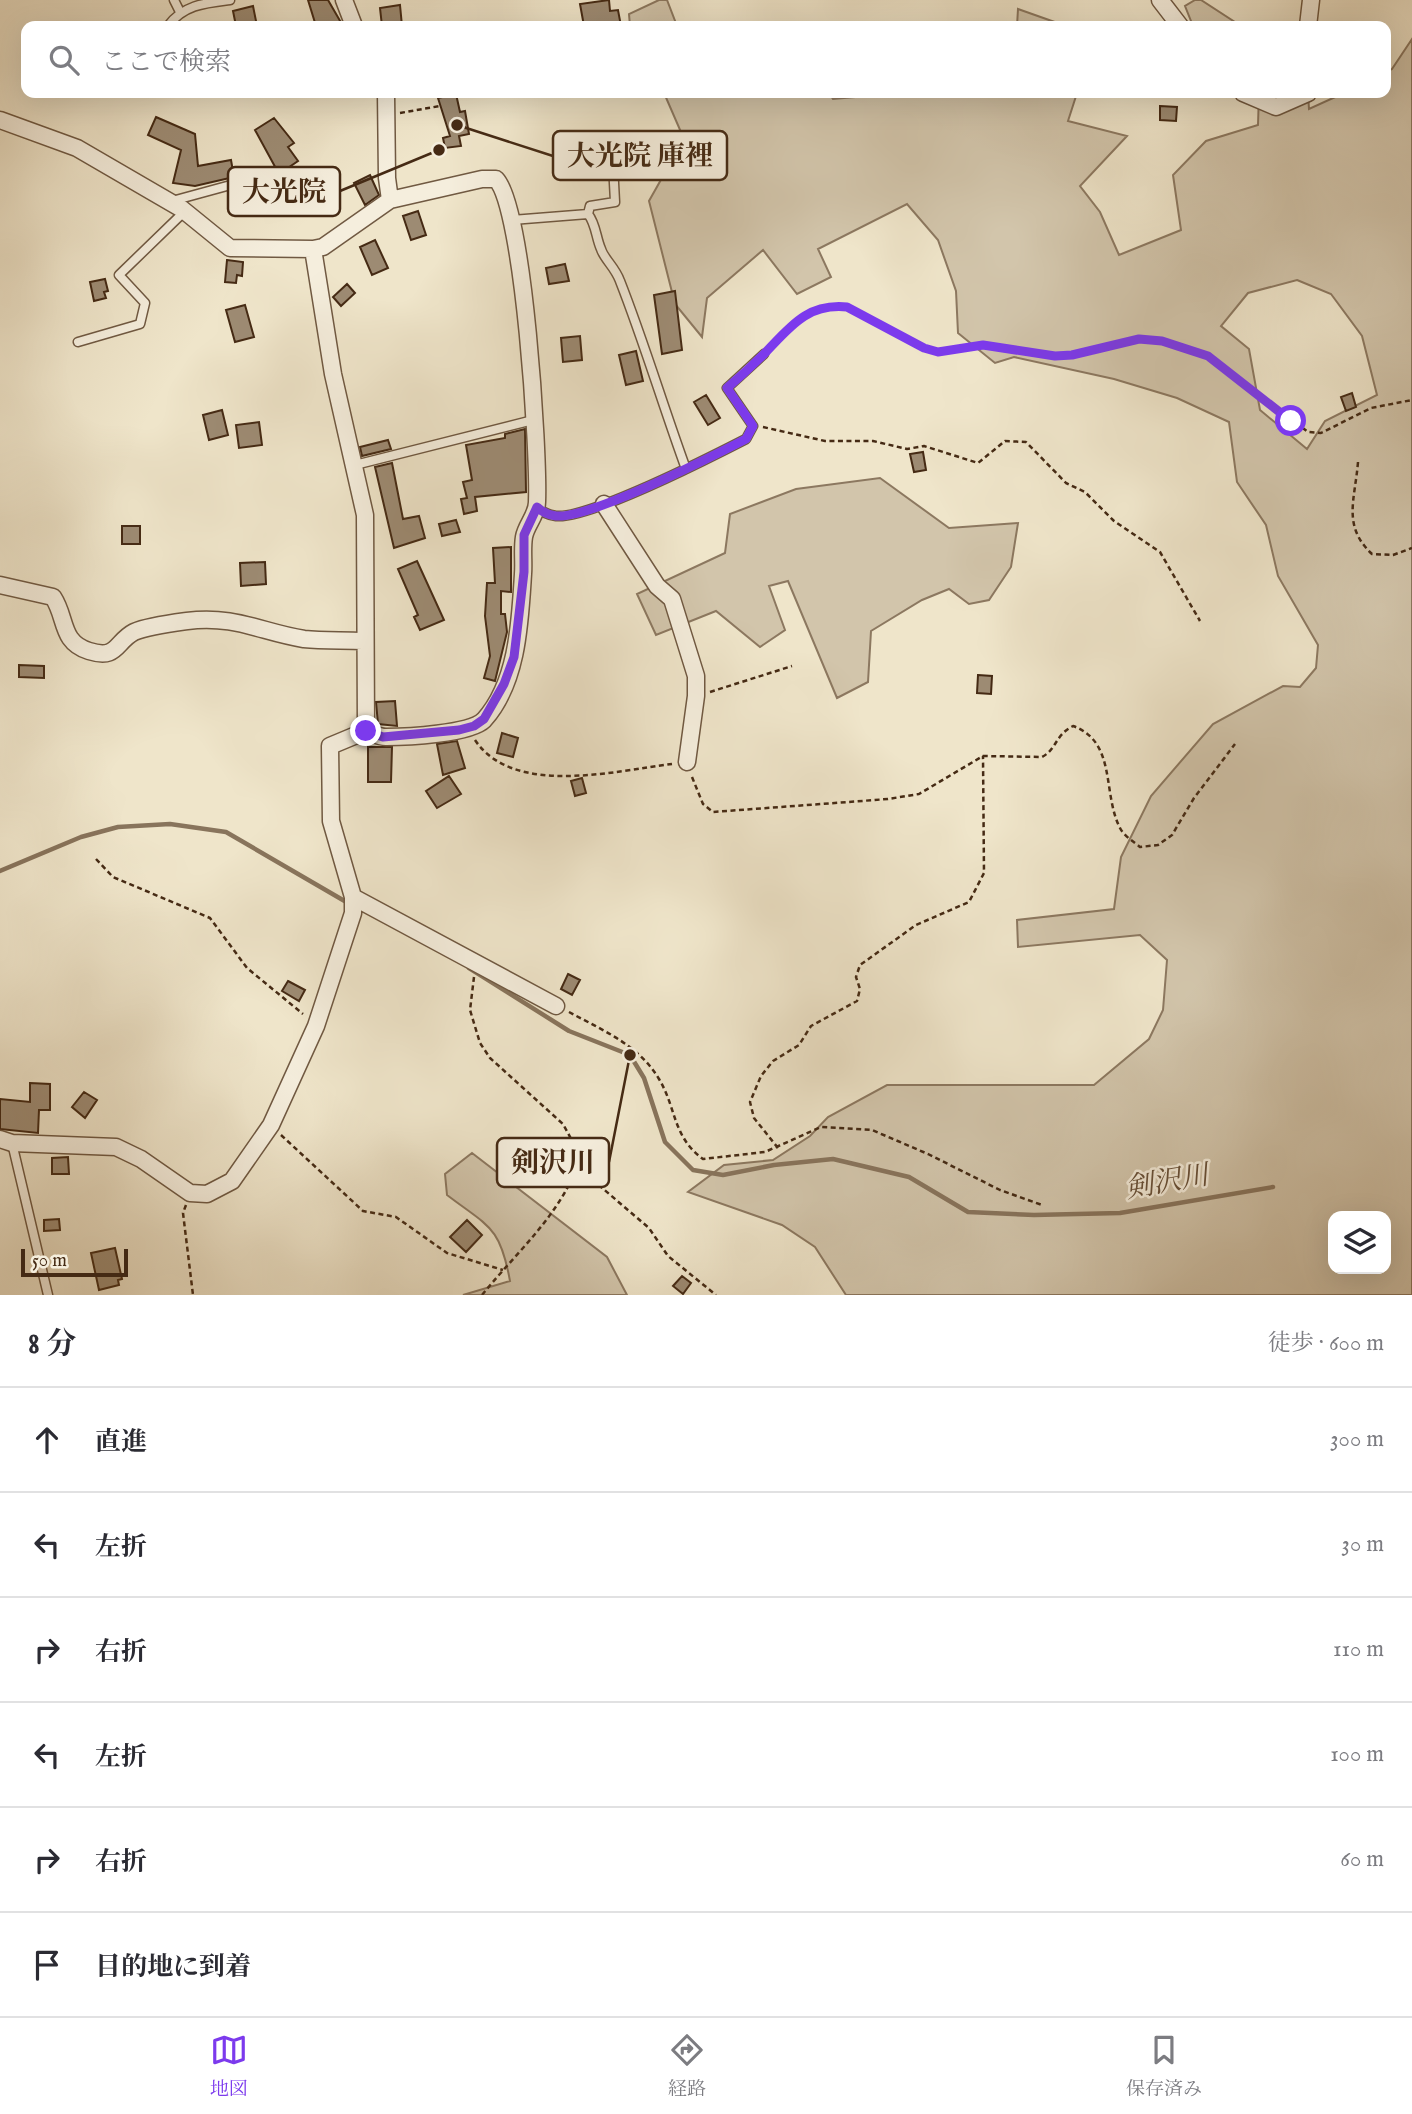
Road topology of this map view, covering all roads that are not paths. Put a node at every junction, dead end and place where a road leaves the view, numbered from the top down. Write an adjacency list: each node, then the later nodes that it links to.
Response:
1 (174, 0): 6 (lane)
2 (230, 0): 6 (lane)
3 (344, 0): 8 (street)
4 (1160, 0): 9 (street)
5 (1311, 0): 10 (street)
6 (180, 12): 7 (lane)
7 (172, 21)
8 (352, 21)
9 (1176, 21)
10 (1309, 21)
11 (387, 98): 17 (street)
12 (1255, 98): 13 (street)
13 (1297, 98)
14 (0, 120): 18 (street)
15 (613, 164): 20 (lane)
16 (260, 173): 18 (lane)
17 (390, 200): 21 (street); 22 (street)
18 (169, 202): 19 (street)
19 (185, 211): 22 (street); 23 (lane)
20 (588, 214): 21 (lane); 27 (lane)
21 (512, 220): 25 (street)
22 (313, 249): 26 (street)
23 (78, 342)
24 (764, 354): 27 (lane)
25 (537, 419): 26 (lane); 29 (street)
26 (355, 465): 31 (street)
27 (686, 469): 28 (lane)
28 (604, 504): 29 (lane); 33 (street)
29 (537, 507): 32 (street)
30 (0, 585): 31 (street)
31 (363, 640): 32 (street)
32 (366, 731): 34 (street)
33 (687, 762)
34 (353, 904): 35 (street); 36 (street)
35 (556, 1006)
36 (6, 1141): 37 (lane)
37 (48, 1295)

